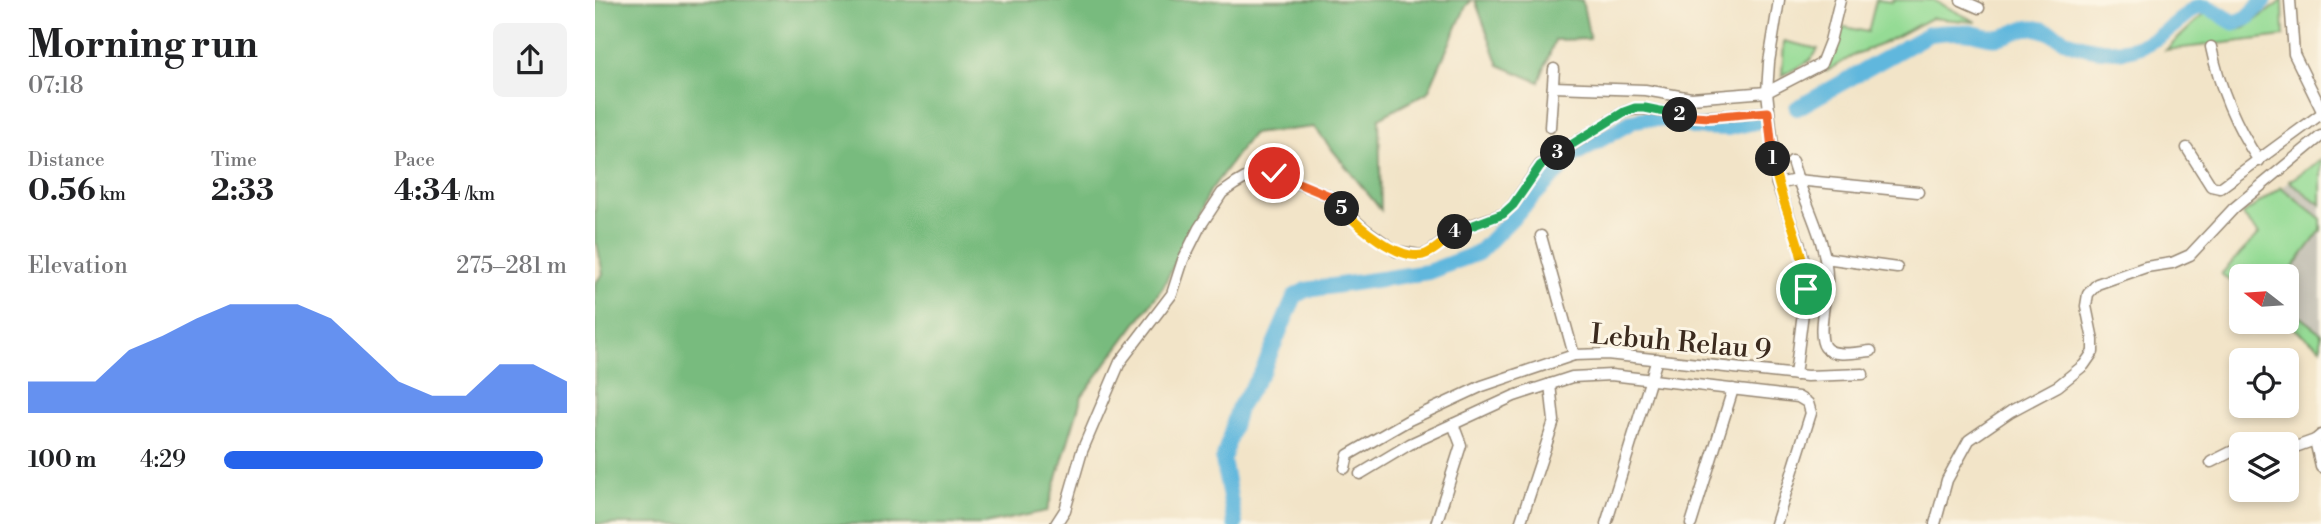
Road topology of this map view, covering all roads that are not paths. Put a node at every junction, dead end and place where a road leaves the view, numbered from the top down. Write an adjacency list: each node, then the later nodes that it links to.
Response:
1 (1779, 0): 9 (street)
2 (1840, 0): 9 (street)
3 (1961, 0): 5 (street)
4 (2290, 0): 10 (street)
5 (1979, 8)
6 (2211, 47): 16 (street)
7 (1554, 69): 8 (street)
8 (1553, 87): 9 (street); 12 (street)
9 (1767, 92): 11 (street)
10 (2321, 111): 16 (street)
11 (1768, 112): 18 (street); 39 (street)
12 (1550, 127)
13 (2321, 136): 45 (street)
14 (2187, 148): 16 (street)
15 (1792, 160): 17 (street)
16 (2259, 161)
17 (1797, 180): 18 (street); 19 (street); 21 (street)
18 (1777, 184): 27 (street)
19 (1918, 192)
20 (1541, 236): 24 (street)
21 (1825, 258): 22 (street); 23 (street)
22 (1897, 268)
23 (1871, 351)
24 (1574, 355): 25 (street, Lebuh Relau 9); 37 (street, Lebuh Relau 9)
25 (1657, 359): 27 (street, Lebuh Relau 9); 28 (street)
26 (1863, 374): 27 (street, Lebuh Relau 9)
27 (1795, 375)
28 (1651, 380): 29 (street); 30 (street); 42 (street)
29 (1550, 384): 31 (street); 41 (street)
30 (1733, 389): 43 (street); 44 (street)
31 (1453, 424): 38 (street); 40 (street)
32 (2318, 438): 33 (street); 36 (street)
33 (2299, 445)
34 (2229, 453): 35 (street)
35 (2211, 462)
36 (2321, 467)
37 (1345, 468)
38 (1360, 474)
39 (1056, 524)
40 (1436, 524)
41 (1520, 524)
42 (1606, 524)
43 (1691, 524)
44 (1776, 524)
45 (1935, 524)

